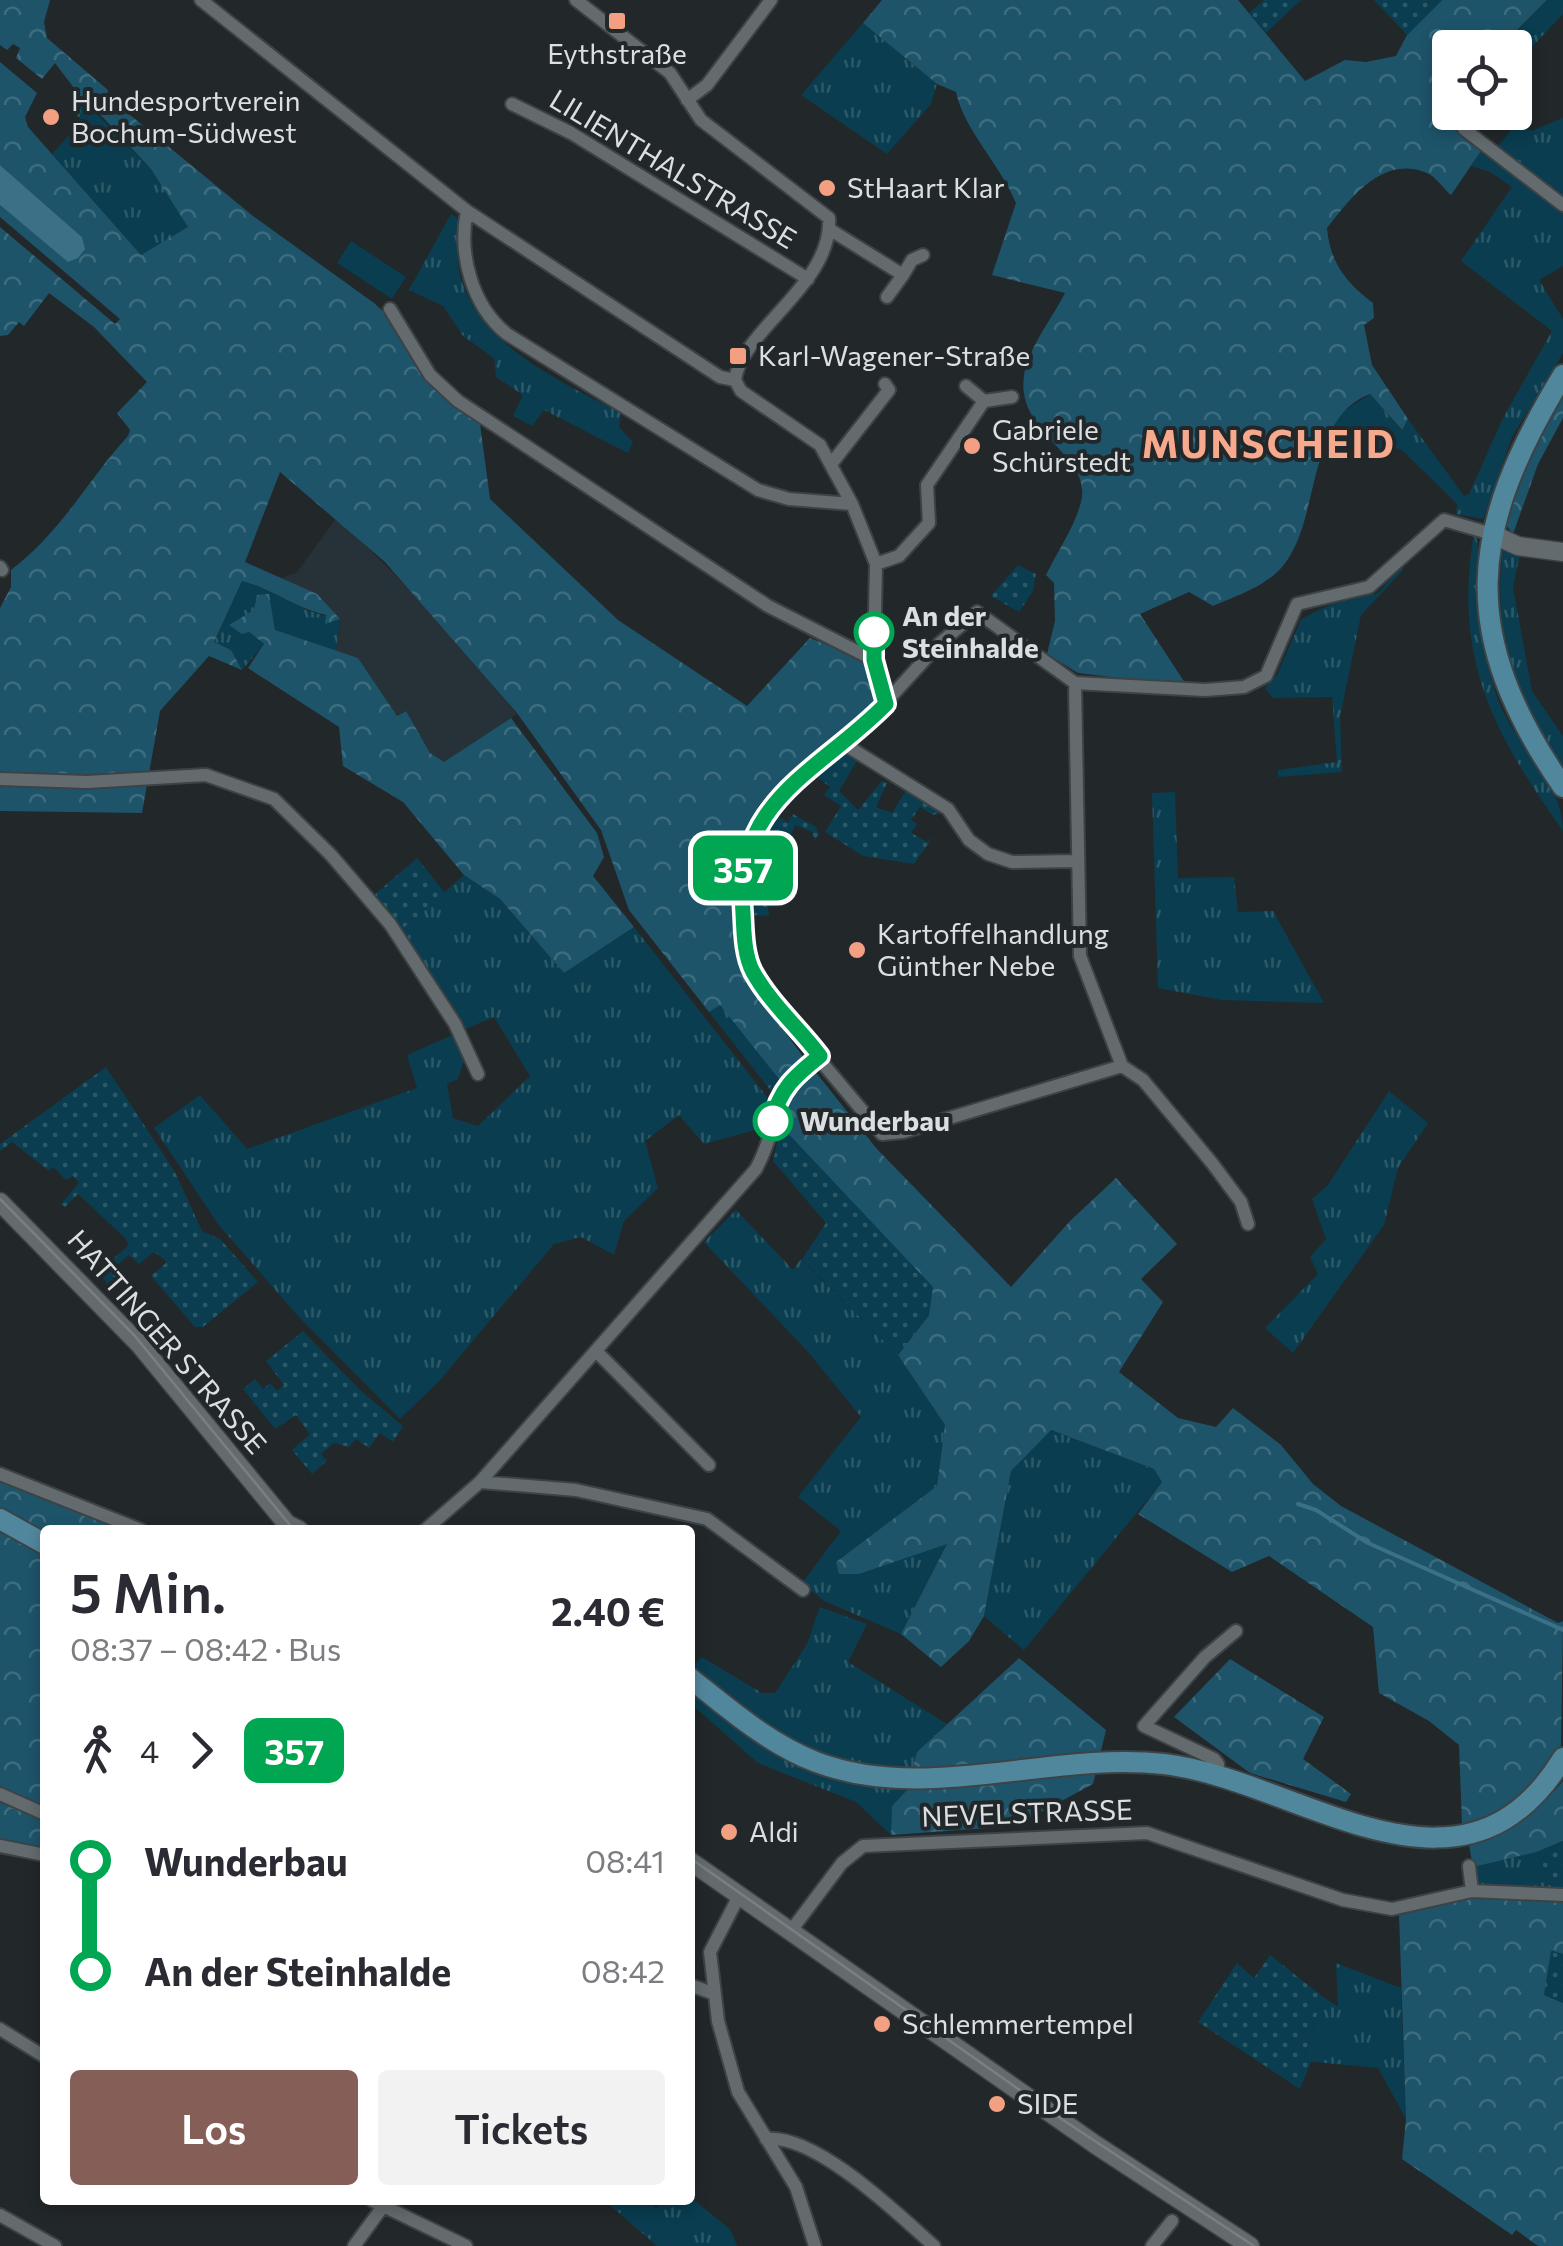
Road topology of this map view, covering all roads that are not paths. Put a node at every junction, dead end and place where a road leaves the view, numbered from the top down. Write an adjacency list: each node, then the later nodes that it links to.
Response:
1 (200, 0): 8 (street)
2 (576, 0): 4 (street)
3 (771, 0): 4 (street)
4 (687, 100): 9 (street)
5 (512, 104): 12 (street, LILIENTHALSTRASSE)
6 (1467, 130): 7 (street)
7 (1563, 205)
8 (467, 211): 16 (street); 22 (street)
9 (829, 228): 11 (street); 12 (street)
10 (923, 256): 11 (street)
11 (902, 275): 13 (street)
12 (808, 279): 16 (street)
13 (887, 297)
14 (390, 309): 26 (street)
15 (1563, 375): 23 (main road)
16 (736, 380): 21 (street)
17 (885, 384): 21 (street)
18 (966, 386): 20 (street)
19 (1012, 397): 20 (street)
20 (984, 400): 25 (street)
21 (832, 463): 22 (street)
22 (852, 504): 25 (street)
23 (1492, 534): 24 (main road); 27 (street); 31 (main road)
24 (1563, 552)
25 (876, 564): 26 (street)
26 (874, 660): 28 (street)
27 (1075, 683): 28 (street); 32 (street)
28 (886, 704): 29 (street)
29 (844, 744): 32 (street); 33 (street)
30 (0, 779): 35 (street)
31 (1563, 787)
32 (1077, 861): 34 (street)
33 (820, 1056): 34 (street); 38 (street)
34 (1122, 1066): 37 (street)
35 (478, 1074)
36 (0, 1202): 44 (main road, HATTINGER STRASSE)
37 (1248, 1224)
38 (596, 1350): 39 (street); 41 (street)
39 (710, 1465)
40 (0, 1474): 43 (street)
41 (480, 1482): 45 (street); 47 (street)
42 (0, 1519): 46 (main road)
43 (128, 1525)
44 (289, 1525)
45 (431, 1525)
46 (40, 1541)
47 (804, 1590)
48 (1236, 1631): 51 (street)
49 (695, 1682): 51 (main road)
50 (1563, 1758): 51 (main road)
51 (1216, 1775)
52 (0, 1794): 53 (street)
53 (40, 1812)
54 (0, 1846): 55 (street)
55 (40, 1854)
56 (695, 1865): 60 (main road)
57 (1469, 1866): 58 (street)
58 (1472, 1891): 59 (street, NEVELSTRASSE); 61 (street, NEVELSTRASSE)
59 (1563, 1895)
60 (739, 1896): 61 (main road); 63 (street)
61 (790, 1932): 79 (main road)
62 (695, 1987): 63 (street)
63 (712, 1993): 66 (street)
64 (0, 2029): 65 (street)
65 (40, 2054)
66 (766, 2139): 67 (street); 68 (street)
67 (805, 2148): 68 (street); 77 (street)
68 (779, 2160): 76 (street)
69 (376, 2205): 74 (street)
70 (384, 2205): 75 (street)
71 (0, 2215): 73 (street)
72 (1172, 2222): 78 (street)
73 (55, 2246)
74 (354, 2246)
75 (466, 2246)
76 (815, 2246)
77 (934, 2246)
78 (1152, 2246)
79 (1250, 2246)

